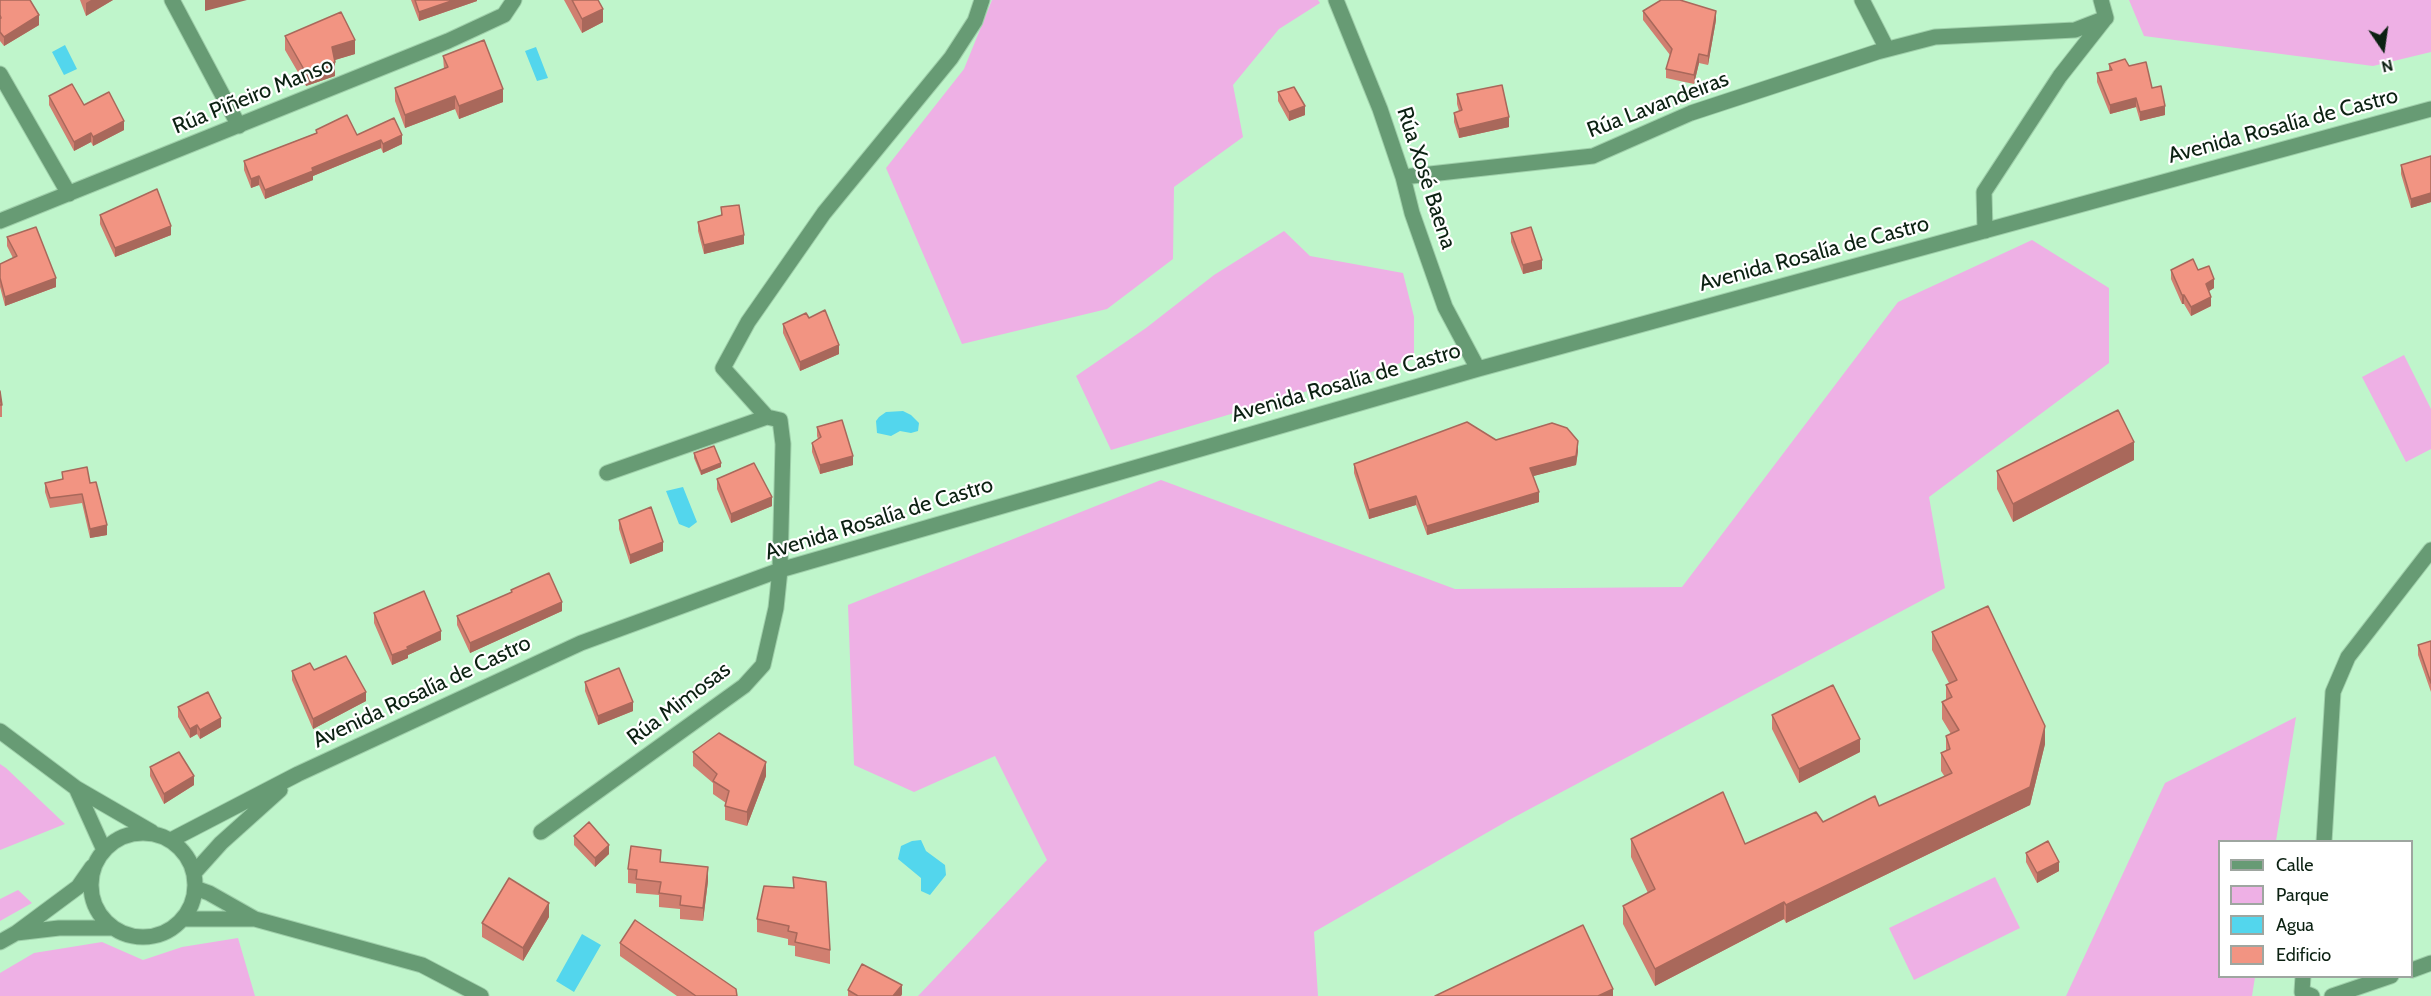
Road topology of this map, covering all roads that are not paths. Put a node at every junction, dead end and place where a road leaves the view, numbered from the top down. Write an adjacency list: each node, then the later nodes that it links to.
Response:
1 (172, 0): 11 (street)
2 (514, 0): 11 (street, Rúa Piñeiro Manso)
3 (982, 0): 17 (street)
4 (1336, 0): 12 (street, Rúa Xosé Baena)
5 (1862, 0): 8 (street)
6 (2101, 0): 7 (street)
7 (2106, 18): 8 (street, Rúa Lavandeiras); 15 (street)
8 (1887, 50): 12 (street, Rúa Lavandeiras)
9 (0, 74): 13 (street)
10 (2431, 109): 15 (street, Avenida Rosalía de Castro)
11 (239, 126): 13 (street, Rúa Piñeiro Manso)
12 (1403, 177): 16 (street, Rúa Xosé Baena)
13 (69, 194): 14 (street, Rúa Piñeiro Manso)
14 (0, 221)
15 (1984, 231): 16 (street, Avenida Rosalía de Castro)
16 (1478, 369): 20 (street, Avenida Rosalía de Castro)
17 (767, 417): 18 (street); 20 (street, Rúa Mimosas)
18 (607, 473)
19 (2431, 550): 27 (street)
20 (780, 570): 22 (street, Avenida Rosalía de Castro); 24 (street, Rúa Mimosas)
21 (0, 731): 23 (street)
22 (298, 774): 26 (street, Avenida Rosalía de Castro); 30 (street, Avenida Rosalía de Castro)
23 (76, 788): 25 (street); 28 (street)
24 (541, 832)
25 (154, 833): 26 (street); 28 (street)
26 (171, 840): 30 (street)
27 (2324, 840)
28 (104, 850): 29 (street)
29 (94, 865): 33 (street); 34 (street)
30 (195, 880): 31 (street); 32 (street)
31 (182, 919): 32 (street); 33 (street)
32 (255, 919): 40 (street)
33 (113, 928): 34 (street)
34 (16, 933): 35 (street)
35 (0, 942)
36 (2431, 963): 37 (street)
37 (2413, 970)
38 (2303, 978): 41 (street)
39 (2385, 978): 42 (street)
40 (481, 996)
41 (2312, 996)
42 (2332, 996)

